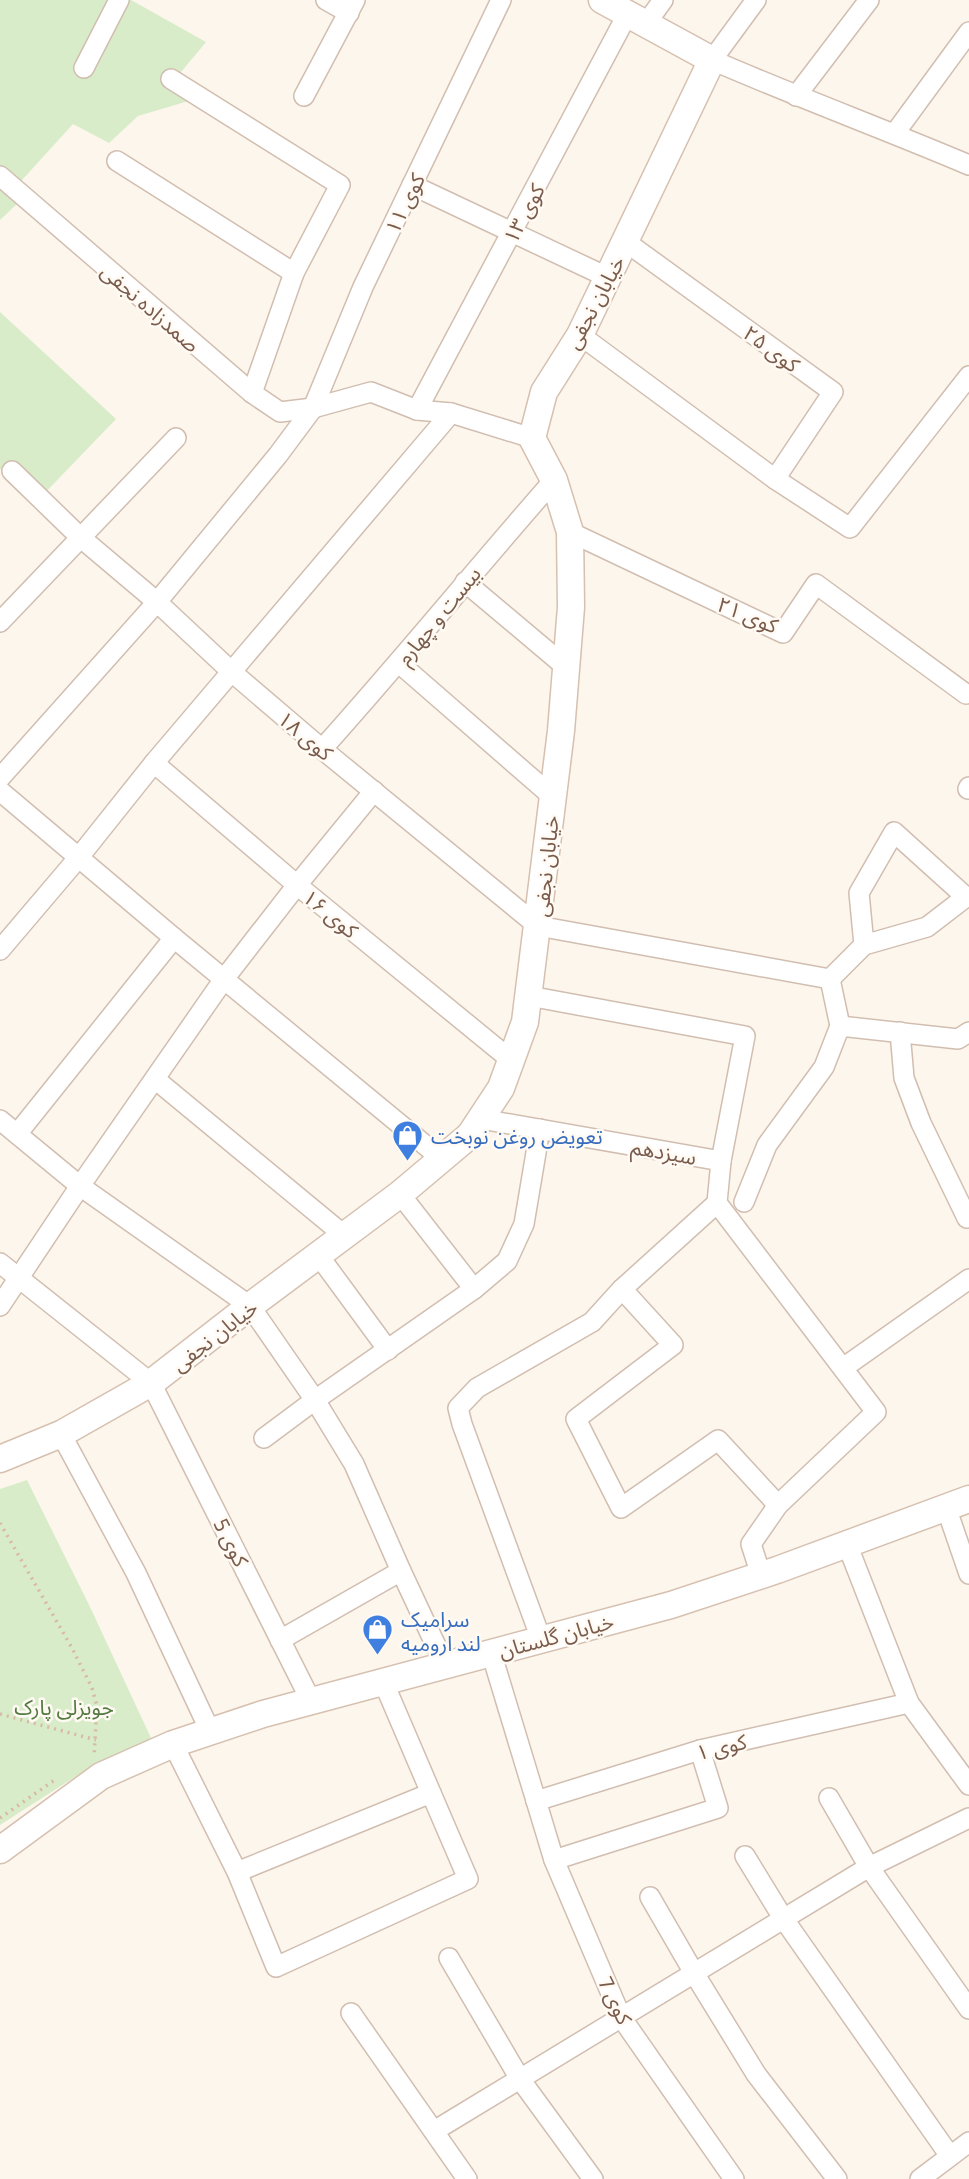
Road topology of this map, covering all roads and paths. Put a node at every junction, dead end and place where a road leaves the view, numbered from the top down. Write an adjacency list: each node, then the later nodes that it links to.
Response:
1 (119, 0): 12 (street)
2 (326, 0): 8 (street)
3 (500, 0): 20 (street, کوی ۱۱)
4 (602, 0): 9 (street)
5 (663, 0): 9 (street, کوی ۱۳)
6 (756, 0): 11 (street)
7 (869, 0): 15 (street)
8 (352, 6): 14 (street)
9 (636, 20): 11 (street); 21 (street, کوی ۱۳)
10 (969, 32): 16 (street)
11 (712, 60): 15 (street); 22 (street, خیابان نجفی)
12 (84, 68)
13 (171, 79): 23 (street)
14 (304, 96)
15 (796, 96): 16 (street)
16 (895, 133): 18 (street)
17 (117, 160): 23 (street)
18 (969, 165)
19 (0, 176): 27 (street, صمدزاده نجفی)
20 (412, 184): 21 (street); 28 (street, کوی ۱۱)
21 (513, 232): 24 (street); 29 (street, کوی ۱۳)
22 (626, 242): 24 (street, خیابان نجفی); 34 (street, کوی ۲۵)
23 (294, 273): 27 (street)
24 (607, 277): 25 (street, خیابان نجفی)
25 (580, 335): 32 (street, خیابان نجفی); 34 (street)
26 (969, 376): 34 (street)
27 (252, 393): 28 (street, صمدزاده نجفی)
28 (313, 408): 29 (street, صمدزاده نجفی); 39 (street, کوی ۱۱)
29 (417, 410): 30 (street, صمدزاده نجفی)
30 (451, 413): 32 (street, صمدزاده نجفی); 43 (street)
31 (176, 438): 37 (street)
32 (531, 438): 35 (street, خیابان نجفی)
33 (12, 471): 37 (street, کوی ۱۸)
34 (775, 479)
35 (554, 480): 36 (street, خیابان نجفی); 38 (street, بیست و چهارم)
36 (570, 532): 42 (street, خیابان نجفی); 44 (street, کوی ۲۱)
37 (80, 537): 39 (street, کوی ۱۸); 40 (street)
38 (465, 582): 41 (street, بیست و چهارم); 42 (street)
39 (158, 602): 43 (street, کوی ۱۸); 47 (street, کوی ۱۱)
40 (0, 622)
41 (399, 663): 45 (street, بیست و چهارم); 50 (street)
42 (566, 667): 50 (street, خیابان نجفی)
43 (233, 673): 45 (street, کوی ۱۸); 46 (street)
44 (966, 694)
45 (322, 749): 49 (street, کوی ۱۸)
46 (154, 763): 51 (street); 52 (street, کوی ۱۶)
47 (0, 778)
48 (0, 791): 51 (street)
49 (374, 791): 52 (street); 53 (street, کوی ۱۸)
50 (553, 797): 53 (street, خیابان نجفی)
51 (79, 857): 54 (street); 56 (street)
52 (297, 885): 57 (street); 63 (street, کوی ۱۶)
53 (538, 926): 58 (street); 59 (street, خیابان نجفی)
54 (174, 939): 57 (street); 68 (street)
55 (864, 945): 55 (street); 58 (street)
56 (0, 950)
57 (224, 979): 64 (street); 69 (street)
58 (830, 979): 60 (street)
59 (529, 996): 63 (street, خیابان نجفی); 70 (street, سیزدهم)
60 (841, 1026): 61 (street); 73 (street)
61 (900, 1032): 62 (street); 75 (street)
62 (969, 1032)
63 (511, 1060): 65 (street, خیابان نجفی)
64 (155, 1079): 71 (street); 76 (street)
65 (481, 1119): 67 (street, سیزدهم); 69 (street, خیابان نجفی)
66 (0, 1120): 68 (street)
67 (540, 1129): 70 (street, سیزدهم); 81 (street)
68 (17, 1134): 71 (street)
69 (442, 1159): 72 (street, خیابان نجفی)
70 (721, 1161): 74 (street)
71 (80, 1186): 79 (street); 84 (street)
72 (400, 1194): 76 (street, خیابان نجفی); 81 (street)
73 (744, 1202)
74 (718, 1203): 82 (street); 86 (street)
75 (967, 1218)
76 (345, 1237): 77 (street, خیابان نجفی)
77 (319, 1256): 84 (street, خیابان نجفی); 85 (street)
78 (0, 1263): 79 (street)
79 (18, 1277): 83 (street); 87 (street)
80 (969, 1279): 86 (street)
81 (474, 1289): 85 (street)
82 (622, 1289): 93 (street); 99 (street)
83 (0, 1306)
84 (250, 1306): 87 (street, خیابان نجفی); 88 (street)
85 (388, 1350): 88 (street)
86 (842, 1368): 93 (street)
87 (151, 1383): 89 (street, خیابان نجفی); 100 (street, کوی 5)
88 (314, 1400): 90 (street); 96 (street)
89 (61, 1434): 91 (street, خیابان نجفی); 107 (street)
90 (264, 1438)
91 (0, 1459)
92 (958, 1503): 95 (street, خیابان گلستان); 97 (street)
93 (778, 1505): 98 (street)
94 (0, 1523): 108 (path)
95 (847, 1544): 98 (street, خیابان گلستان); 105 (street)
96 (401, 1571): 100 (street); 102 (street)
97 (969, 1574)
98 (761, 1575): 99 (street, خیابان گلستان)
99 (541, 1639): 101 (street, خیابان گلستان)
100 (281, 1640): 104 (street, کوی 5)
101 (491, 1652): 102 (street, خیابان گلستان); 115 (street, کوی 7)
102 (445, 1665): 103 (street, خیابان گلستان)
103 (383, 1681): 104 (street, خیابان گلستان); 113 (street)
104 (311, 1701): 107 (street, خیابان گلستان)
105 (909, 1703): 110 (street, کوی ۱); 112 (street)
106 (0, 1714): 108 (path)
107 (210, 1731): 109 (street, خیابان گلستان)
108 (96, 1740): 111 (path)
109 (173, 1744): 117 (street, خیابان گلستان); 121 (street)
110 (700, 1750): 115 (street, کوی ۱); 119 (street)
111 (94, 1759)
112 (969, 1785)
113 (431, 1793): 121 (street); 121 (street)
114 (829, 1798): 120 (street)
115 (536, 1801): 119 (street, کوی 7)
116 (969, 1818): 120 (street)
117 (0, 1850)
118 (745, 1856): 123 (street)
119 (554, 1860): 128 (street, کوی 7)
120 (869, 1867): 123 (street); 126 (street)
121 (237, 1872)
122 (650, 1897): 125 (street)
123 (783, 1919): 125 (street); 132 (street)
124 (449, 1958): 129 (street)
125 (694, 1973): 128 (street); 136 (street)
126 (969, 2009)
127 (351, 2012): 130 (street)
128 (621, 2017): 129 (street); 135 (street, کوی 7)
129 (520, 2079): 130 (street); 134 (street)
130 (434, 2131): 133 (street)
131 (969, 2142): 132 (street)
132 (950, 2156): 137 (street)
133 (467, 2179)
134 (593, 2179)
135 (734, 2179)
136 (836, 2179)
137 (920, 2179)

